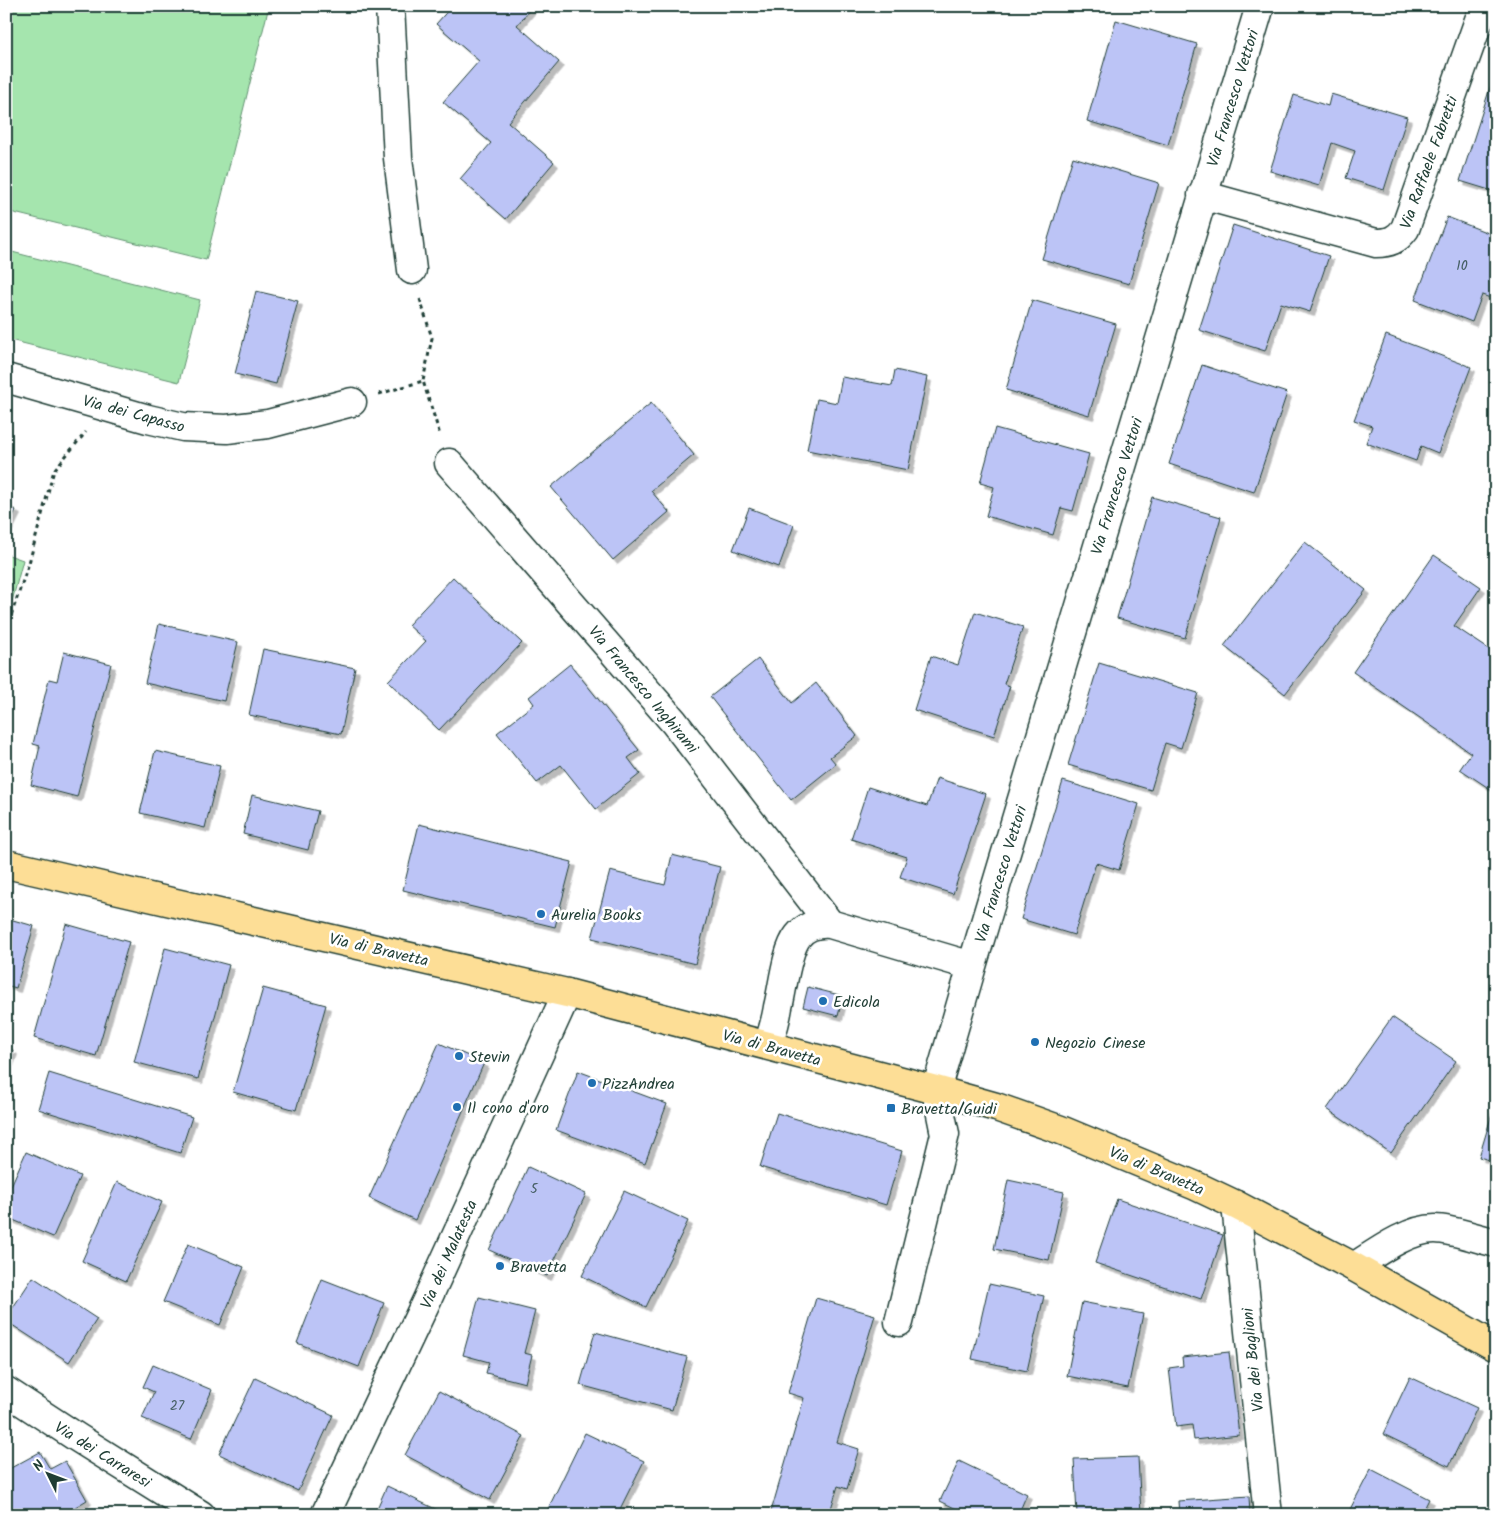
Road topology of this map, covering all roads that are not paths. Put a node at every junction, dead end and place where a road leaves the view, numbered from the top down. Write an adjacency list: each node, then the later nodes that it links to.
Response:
1 (390, 6): 5 (street)
2 (1260, 6): 4 (street, Via Francesco Vettori)
3 (1484, 6): 4 (street, Via Raffaele Fabretti)
4 (1202, 195): 11 (street, Via Francesco Vettori)
5 (412, 270)
6 (6, 378): 7 (street, Via dei Capasso)
7 (352, 402)
8 (449, 462): 10 (street, Via Francesco Inghirami)
9 (6, 864): 12 (main road, Via di Bravetta)
10 (830, 924): 11 (street); 13 (street)
11 (972, 966): 14 (street, Via Francesco Vettori)
12 (567, 993): 13 (main road, Via di Bravetta); 22 (street, Via dei Malatesta)
13 (768, 1045): 14 (main road, Via di Bravetta)
14 (936, 1090): 15 (main road, Via di Bravetta); 18 (street)
15 (1236, 1205): 17 (main road, Via di Bravetta); 23 (street, Via dei Baglioni)
16 (1496, 1243): 17 (street)
17 (1354, 1267): 19 (main road, Via di Bravetta)
18 (899, 1322)
19 (1496, 1347)
20 (6, 1391): 21 (street, Via dei Carraresi)
21 (201, 1515)
22 (326, 1515)
23 (1268, 1515)

